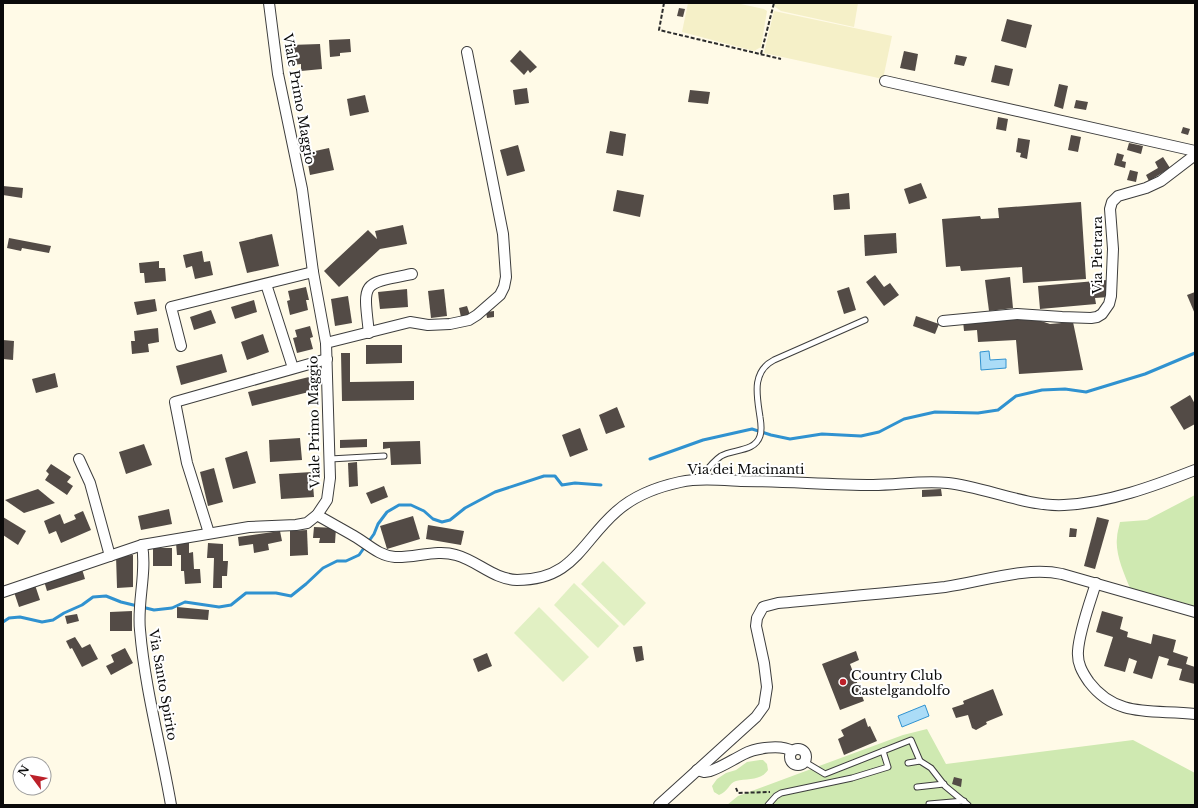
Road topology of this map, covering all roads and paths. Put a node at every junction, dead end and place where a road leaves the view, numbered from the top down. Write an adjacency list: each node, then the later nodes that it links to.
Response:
1 (269, 3): 10 (street, Viale Primo Maggio)
2 (664, 3): 5 (path)
3 (774, 3): 5 (path)
4 (467, 52): 15 (street)
5 (761, 54): 6 (path)
6 (781, 59)
7 (885, 81): 8 (street)
8 (1195, 150)
9 (1195, 155): 14 (street, Via Pietrara)
10 (313, 272): 12 (street); 16 (street, Viale Primo Maggio)
11 (412, 274): 15 (street)
12 (266, 284): 17 (street); 19 (street)
13 (865, 320): 24 (lane)
14 (943, 321)
15 (370, 333): 16 (street)
16 (326, 343): 18 (street, Viale Primo Maggio)
17 (180, 346)
18 (327, 359): 19 (street); 22 (street, Viale Primo Maggio)
19 (293, 368): 26 (street)
20 (384, 456): 22 (lane)
21 (79, 459): 28 (street)
22 (330, 459): 25 (street, Viale Primo Maggio)
23 (1195, 470): 24 (street, Via dei Macinanti)
24 (700, 480): 25 (street, Via dei Macinanti)
25 (317, 516): 26 (street)
26 (209, 533): 27 (street)
27 (142, 545): 28 (street); 44 (street, Via Santo Spirito)
28 (110, 556): 30 (street)
29 (1096, 583): 31 (street); 32 (street); 37 (street)
30 (3, 592)
31 (1195, 612)
32 (1195, 714)
33 (883, 751): 34 (lane); 35 (lane); 41 (lane)
34 (920, 761): 36 (lane); 38 (lane)
35 (805, 762): 37 (street)
36 (908, 763)
37 (697, 770): 45 (street)
38 (944, 784): 39 (lane); 42 (lane)
39 (917, 787)
40 (736, 788): 41 (path)
41 (776, 796): 46 (lane)
42 (966, 803): 43 (lane)
43 (929, 804)
44 (171, 805)
45 (659, 805)
46 (768, 805)

